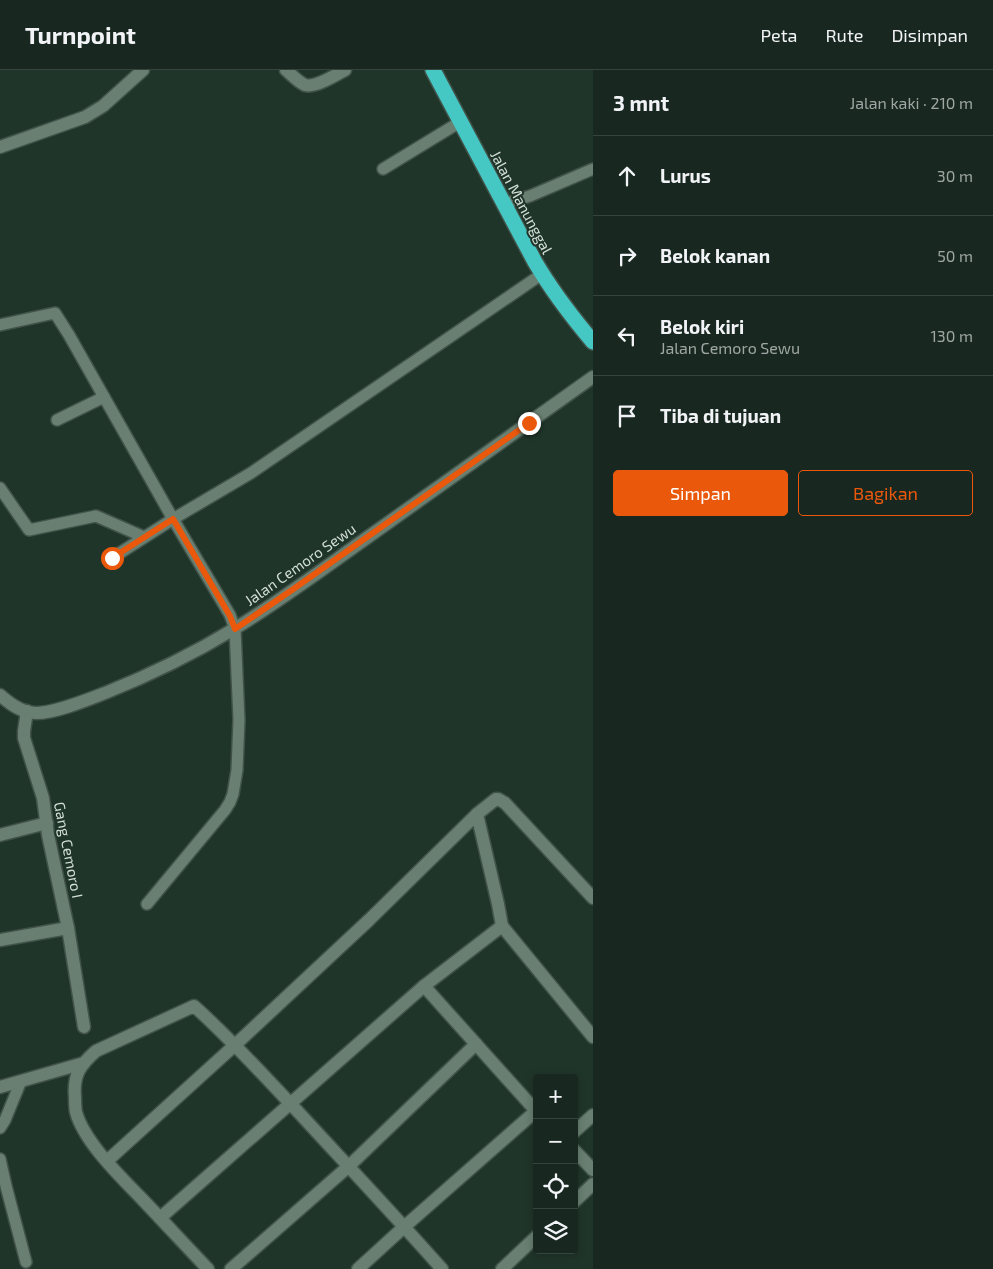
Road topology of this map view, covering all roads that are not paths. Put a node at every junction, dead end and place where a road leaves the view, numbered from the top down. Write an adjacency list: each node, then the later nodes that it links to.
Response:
1 (143, 70): 6 (street)
2 (286, 70): 3 (street)
3 (345, 70)
4 (433, 70): 5 (highway, Jalan Manunggal)
5 (460, 122): 7 (lane); 9 (highway, Jalan Manunggal)
6 (0, 147)
7 (383, 169)
8 (593, 169): 9 (lane)
9 (504, 204): 10 (highway, Jalan Manunggal)
10 (542, 274): 12 (highway, Jalan Manunggal); 17 (lane)
11 (0, 325): 14 (lane)
12 (593, 342)
13 (593, 377): 20 (street, Jalan Cemoro Sewu)
14 (104, 397): 15 (lane); 17 (lane)
15 (57, 420)
16 (0, 488): 18 (lane)
17 (173, 519): 18 (lane); 20 (lane)
18 (144, 537): 19 (lane)
19 (112, 558)
20 (235, 629): 22 (street, Jalan Cemoro Sewu); 27 (lane)
21 (0, 695): 22 (street)
22 (27, 712): 24 (street, Gang Cemoro I)
23 (477, 814): 26 (street); 28 (street); 35 (street)
24 (47, 823): 25 (street); 29 (street, Gang Cemoro I)
25 (0, 834)
26 (593, 898)
27 (147, 904)
28 (502, 926): 31 (street); 33 (street)
29 (68, 928): 30 (street); 32 (street, Gang Cemoro I)
30 (0, 940)
31 (424, 986): 34 (street); 39 (street)
32 (84, 1027)
33 (593, 1037)
34 (476, 1044): 40 (street); 48 (street)
35 (235, 1045): 36 (street); 39 (street); 47 (street)
36 (84, 1063): 37 (street); 47 (street)
37 (21, 1081): 38 (street); 43 (lane)
38 (0, 1087)
39 (290, 1103): 48 (street); 52 (street)
40 (533, 1108)
41 (533, 1114): 53 (street)
42 (593, 1115): 44 (street)
43 (0, 1128)
44 (578, 1128)
45 (578, 1154): 49 (street)
46 (0, 1159): 55 (lane)
47 (107, 1161): 52 (street)
48 (349, 1166): 53 (street); 57 (street)
49 (593, 1170)
50 (593, 1184): 51 (street)
51 (578, 1198)
52 (160, 1218): 56 (street)
53 (404, 1227): 58 (street); 59 (street)
54 (533, 1240): 60 (street)
55 (26, 1262)
56 (208, 1269)
57 (231, 1269)
58 (358, 1269)
59 (442, 1269)
60 (502, 1269)

